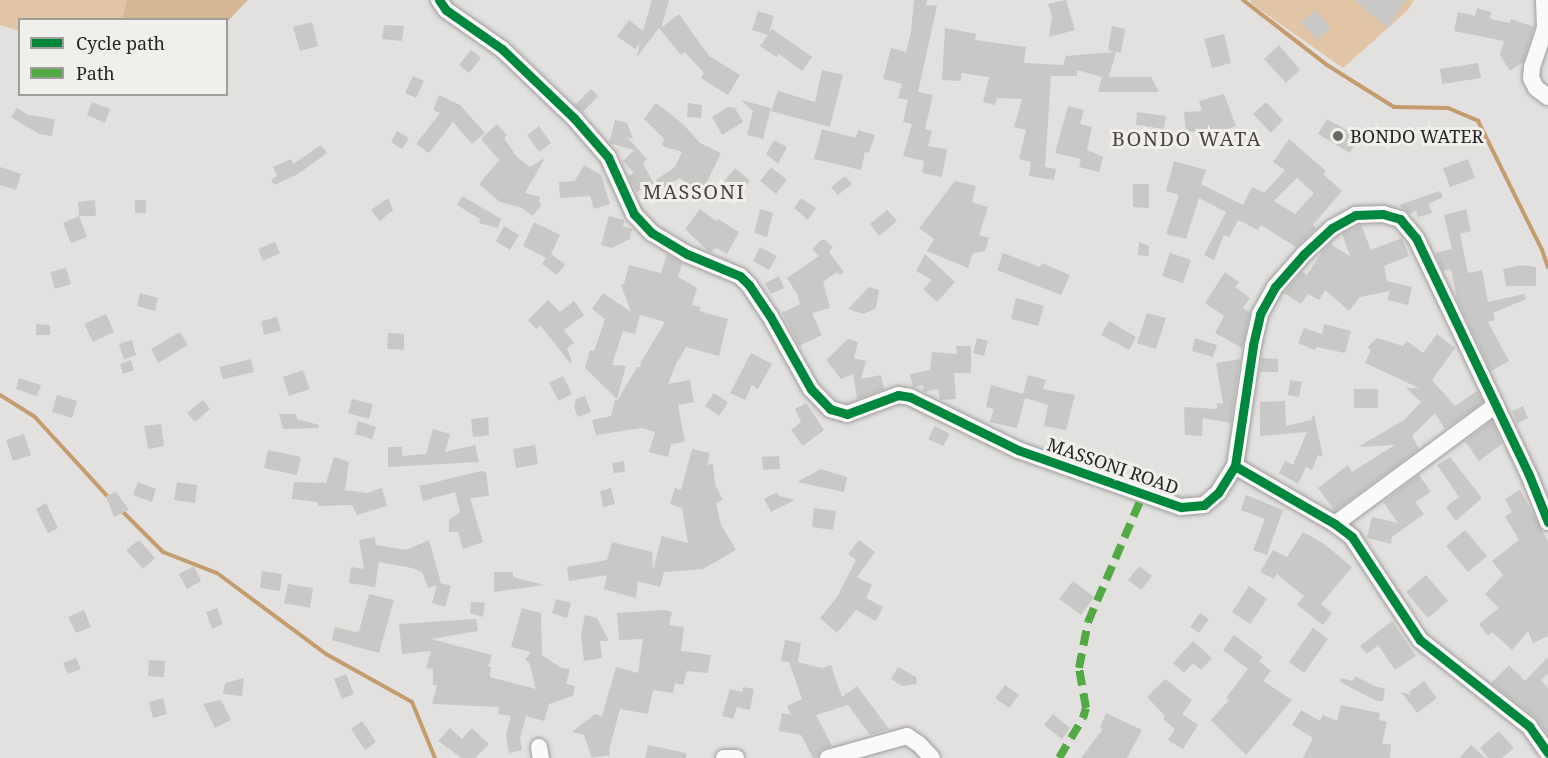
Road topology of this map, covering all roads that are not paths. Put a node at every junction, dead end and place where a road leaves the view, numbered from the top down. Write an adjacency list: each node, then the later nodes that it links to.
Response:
1 (439, 0): 5 (street, MASSONI ROAD)
2 (1544, 0): 3 (street)
3 (1548, 97)
4 (1496, 405): 5 (street, MASSONI ROAD); 6 (street, MASSONI ROAD); 7 (street)
5 (1235, 466): 7 (street)
6 (1548, 522)
7 (1335, 524): 8 (street)
8 (1548, 753)
9 (724, 758): 10 (street)
10 (736, 758)
11 (828, 758): 12 (street)
12 (932, 758)

